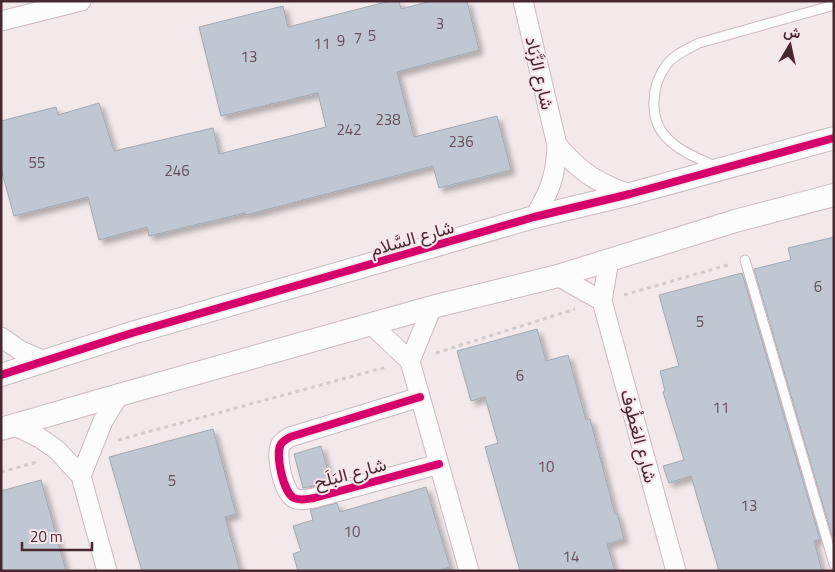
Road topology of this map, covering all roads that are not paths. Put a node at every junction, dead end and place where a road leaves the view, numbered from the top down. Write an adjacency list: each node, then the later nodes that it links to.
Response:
1 (82, 1): 4 (street)
2 (523, 1): 6 (street, شارع الزَّبَاد)
3 (834, 5): 7 (lane)
4 (1, 21)
5 (834, 138): 7 (street, شارع السَّلام)
6 (556, 145): 8 (street, شارع الزَّبَاد); 10 (street, شارع الزَّبَاد)
7 (722, 169): 8 (street, شارع السَّلام)
8 (630, 194): 10 (street, شارع السَّلام)
9 (834, 195): 11 (street)
10 (534, 217): 18 (street, شارع السَّلام)
11 (609, 260): 13 (street); 14 (street, شارع العَطُوف)
12 (745, 260): 26 (lane)
13 (558, 276): 14 (street); 15 (street)
14 (602, 301): 29 (street, شارع العَطُوف)
15 (432, 307): 16 (street); 19 (street)
16 (372, 325): 19 (street); 21 (street)
17 (1, 337): 18 (street)
18 (46, 361): 20 (street, شارع السَّلام)
19 (410, 361): 22 (street)
20 (1, 375)
21 (119, 395): 23 (street); 25 (street)
22 (420, 397): 24 (street); 24 (street, شارع البَلَح)
23 (8, 428): 25 (street)
24 (439, 464): 28 (street)
25 (81, 476): 27 (street)
26 (834, 564)
27 (107, 571)
28 (469, 571)
29 (676, 571)

